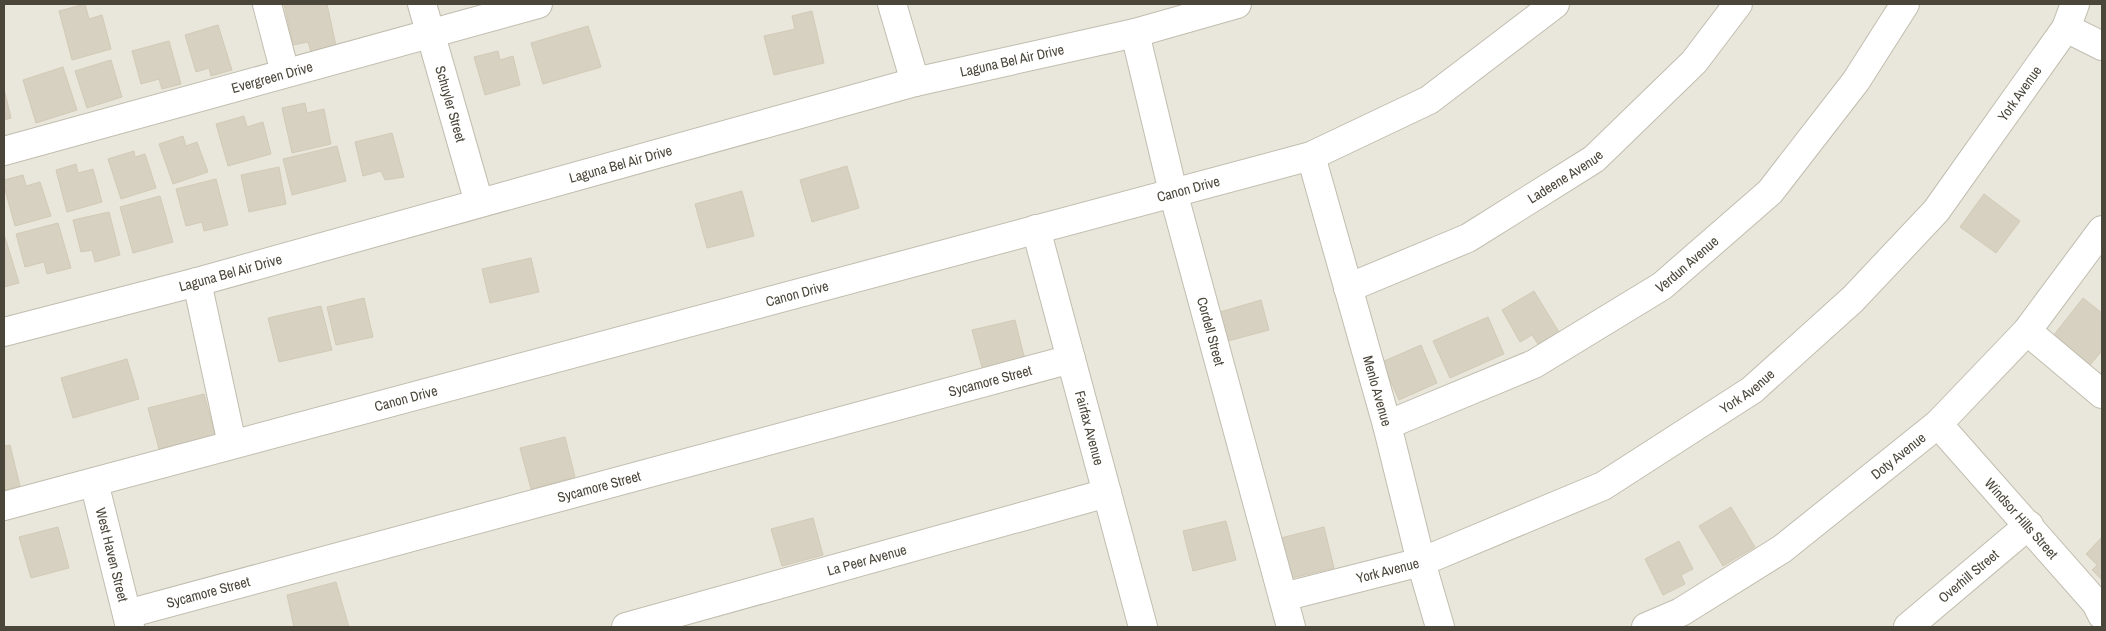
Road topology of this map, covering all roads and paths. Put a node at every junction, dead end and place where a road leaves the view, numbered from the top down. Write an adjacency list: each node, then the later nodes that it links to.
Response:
1 (267, 4): 13 (street)
2 (422, 4): 10 (street, Schuyler Street)
3 (538, 4): 10 (street, Evergreen Drive)
4 (892, 4): 14 (street)
5 (1237, 4): 11 (street, Laguna Bel Air Drive)
6 (1555, 4): 16 (street, Canon Drive)
7 (1738, 4): 22 (street, Ladeene Avenue)
8 (1905, 4): 28 (street, Verdun Avenue)
9 (2071, 16): 12 (street); 34 (street, York Avenue)
10 (430, 32): 13 (street, Evergreen Drive); 18 (street, Schuyler Street)
11 (1135, 33): 14 (street, Laguna Bel Air Drive); 17 (street, Cordell Street)
12 (2102, 46)
13 (284, 73): 15 (street, Evergreen Drive)
14 (914, 82): 18 (street, Laguna Bel Air Drive)
15 (4, 151)
16 (1311, 156): 17 (street, Canon Drive); 22 (street, Menlo Avenue)
17 (1173, 192): 19 (street, Canon Drive); 35 (street, Cordell Street)
18 (479, 203): 21 (street, Laguna Bel Air Drive)
19 (1036, 229): 25 (street, Fairfax Avenue); 29 (street, Canon Drive)
20 (2102, 230): 23 (street, Doty Avenue)
21 (197, 282): 24 (street, Laguna Bel Air Drive); 29 (street)
22 (1348, 288): 28 (street, Menlo Avenue)
23 (2027, 331): 26 (street); 27 (street, Doty Avenue)
24 (4, 332)
25 (1071, 360): 31 (street, Fairfax Avenue); 37 (street, Sycamore Street)
26 (2102, 394)
27 (1938, 424): 33 (street, Windsor Hills Street); 42 (street, Doty Avenue)
28 (1387, 425): 34 (street, Menlo Avenue)
29 (232, 444): 30 (street, Canon Drive)
30 (94, 482): 32 (street, Canon Drive); 37 (street, West Haven Street)
31 (1107, 493): 38 (street, La Peer Avenue); 39 (street, Fairfax Avenue)
32 (4, 506)
33 (2029, 525): 36 (street, Windsor Hills Street); 43 (street, Overhill Street)
34 (1421, 562): 35 (street, York Avenue); 41 (street, Menlo Avenue)
35 (1283, 597): 40 (street, Cordell Street)
36 (2102, 615)
37 (129, 621)
38 (626, 627)
39 (1144, 627)
40 (1291, 627)
41 (1440, 627)
42 (1646, 627)
43 (1908, 627)

